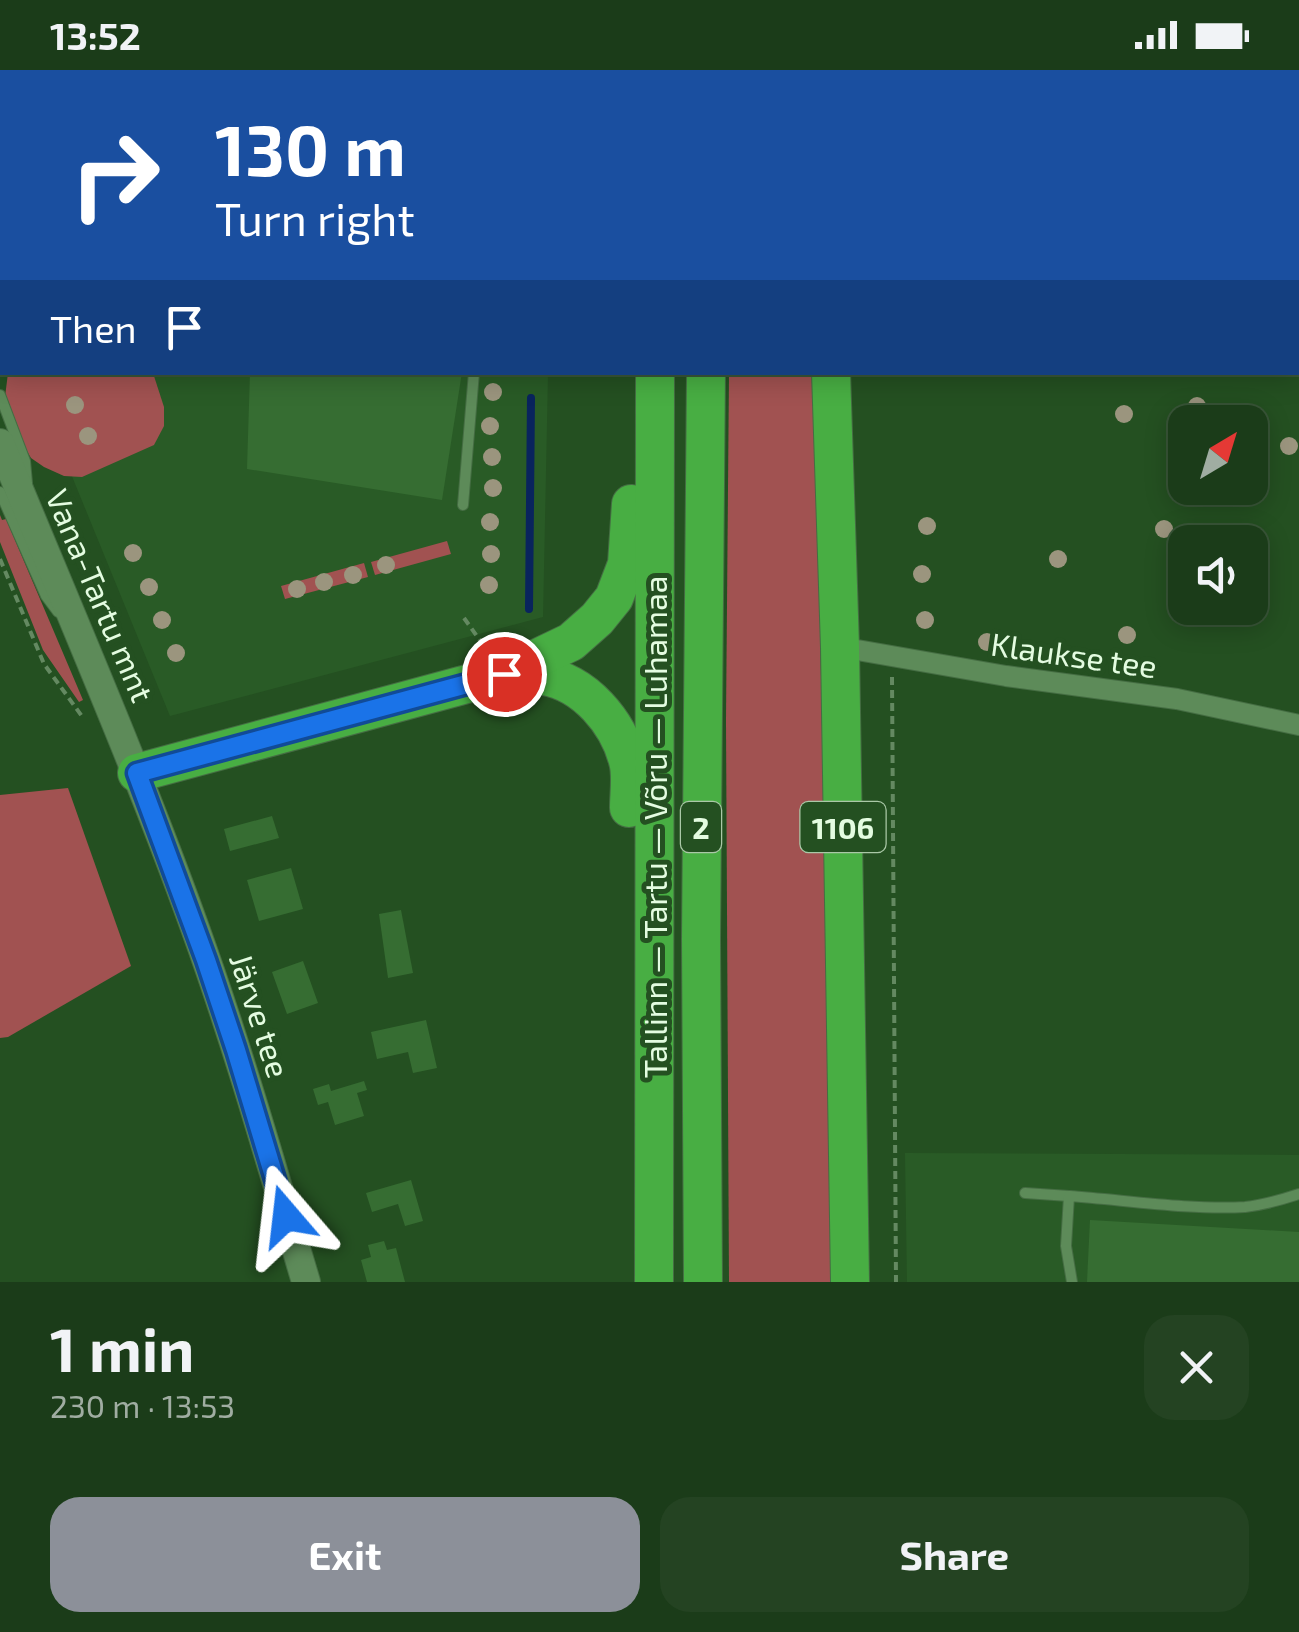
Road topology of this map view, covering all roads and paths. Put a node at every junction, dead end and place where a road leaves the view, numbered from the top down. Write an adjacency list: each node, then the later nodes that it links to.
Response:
1 (474, 375): 8 (lane)
2 (706, 375): 24 (highway, Tallinn — Tartu — Võru — Luhamaa / 2)
3 (831, 375): 12 (highway, 1106)
4 (655, 382): 14 (highway); 18 (highway, Tallinn — Tartu — Võru — Luhamaa / 2)
5 (0, 395): 9 (lane)
6 (0, 443): 9 (street, Vana-Tartu mnt)
7 (0, 492): 11 (lane)
8 (463, 505)
9 (31, 518): 11 (street, Vana-Tartu mnt)
10 (0, 559): 15 (path)
11 (85, 647): 17 (street, Vana-Tartu mnt)
12 (840, 648): 13 (street, Klaukse tee); 25 (highway, 1106)
13 (892, 656): 16 (street, Klaukse tee); 26 (path)
14 (504, 674): 17 (highway); 18 (highway)
15 (79, 710)
16 (1299, 725)
17 (137, 773): 22 (street, Järve tee)
18 (653, 975): 23 (highway, Tallinn — Tartu — Võru — Luhamaa / 2)
19 (1024, 1193): 21 (lane)
20 (1299, 1194): 21 (lane)
21 (1069, 1196): 27 (lane)
22 (306, 1282)
23 (654, 1282)
24 (702, 1282)
25 (850, 1282)
26 (896, 1282)
27 (1072, 1282)

